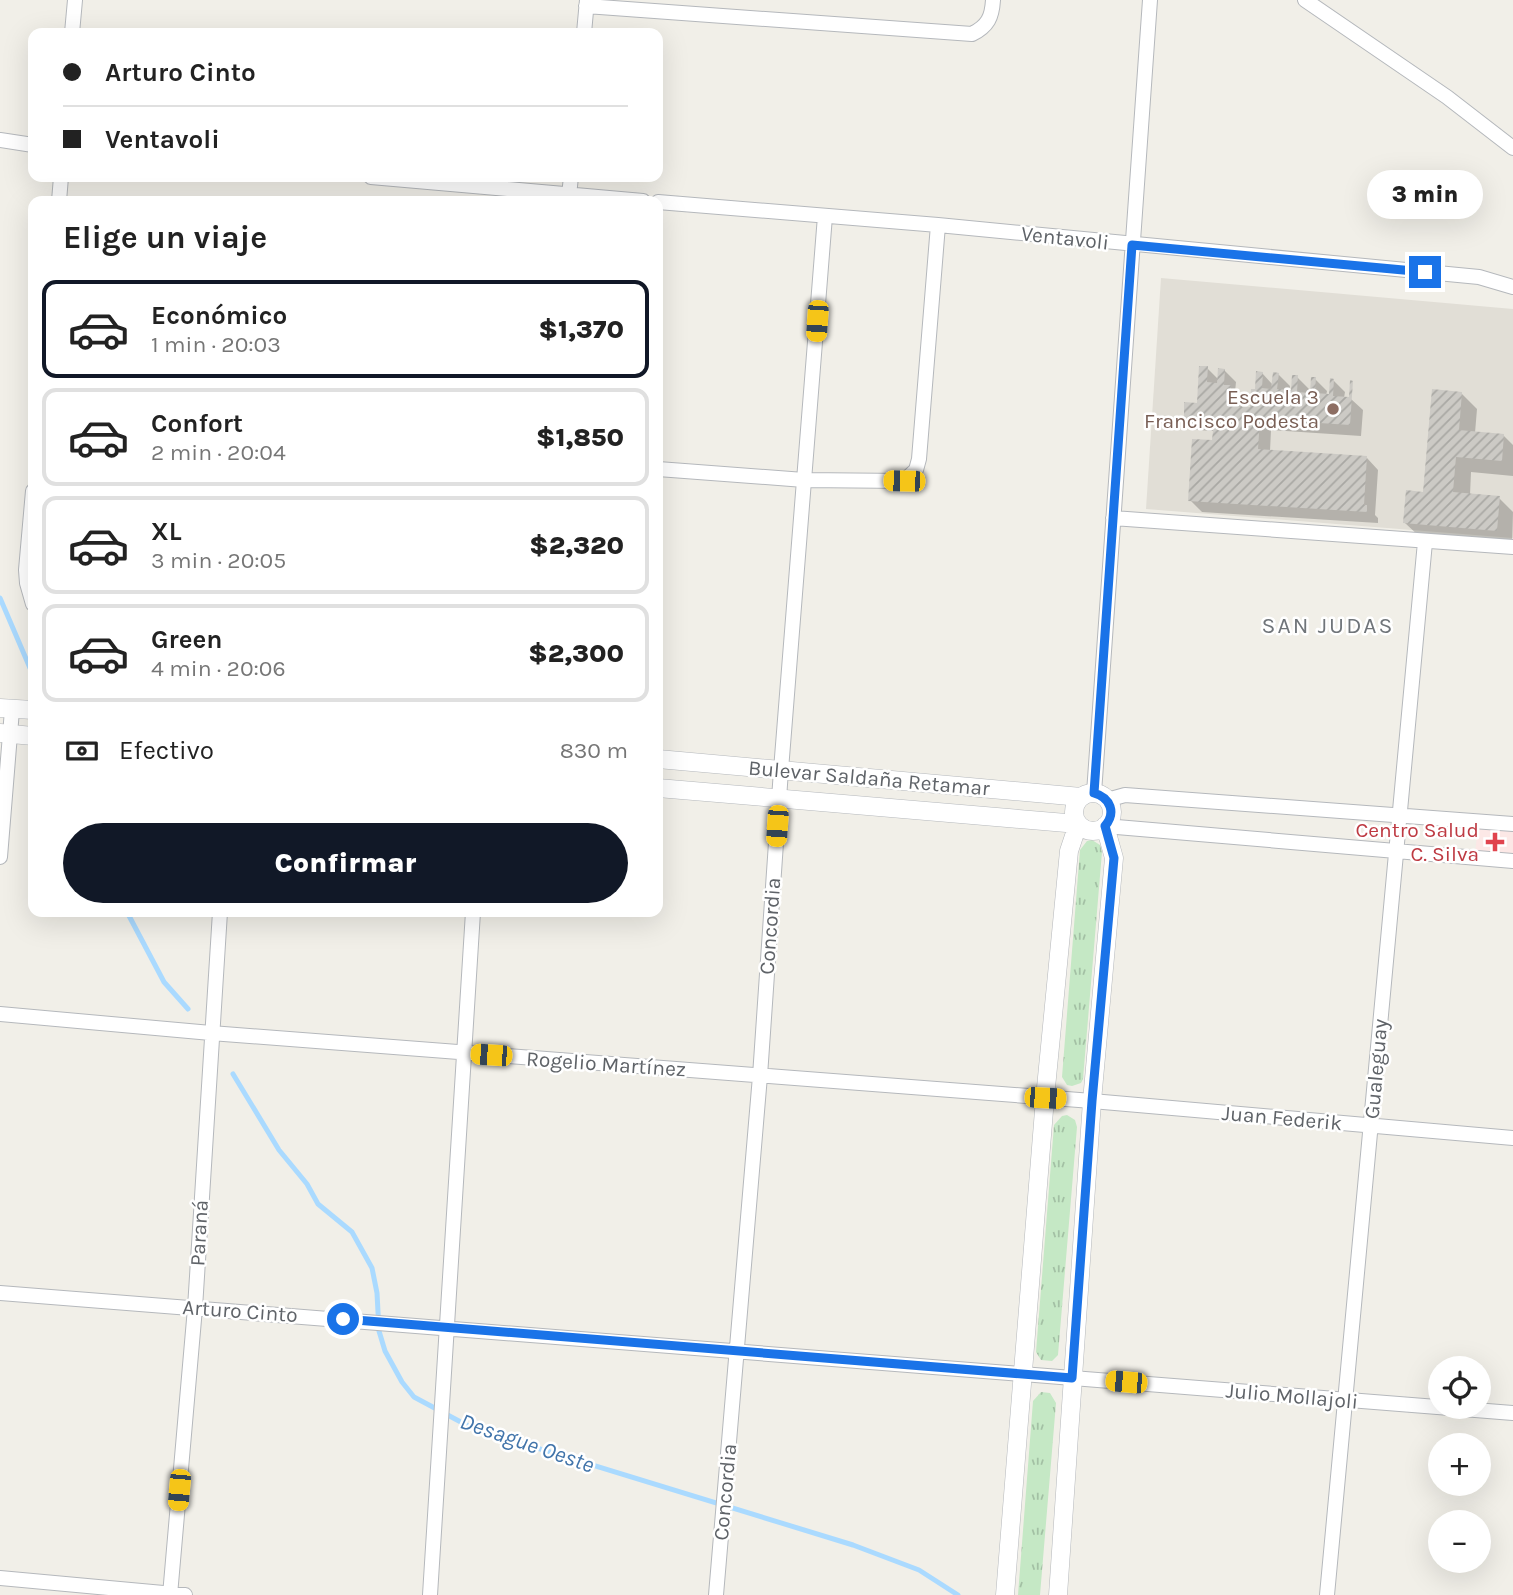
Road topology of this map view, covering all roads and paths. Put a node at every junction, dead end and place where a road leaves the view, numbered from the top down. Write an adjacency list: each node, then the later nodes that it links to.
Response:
1 (75, 0): 6 (street)
2 (993, 0): 5 (street)
3 (1150, 0): 19 (street)
4 (1305, 0): 10 (street)
5 (586, 3): 7 (street)
6 (72, 28)
7 (584, 28)
8 (0, 140): 9 (street)
9 (28, 144)
10 (1513, 148)
11 (414, 182): 14 (street)
12 (570, 182): 13 (street)
13 (569, 195): 14 (street); 15 (street)
14 (533, 196)
15 (581, 196)
16 (663, 202): 17 (street, Ventavoli)
17 (825, 216): 18 (street, Ventavoli); 22 (street, Concordia)
18 (938, 225): 19 (street, Ventavoli); 22 (street)
19 (1132, 245): 20 (street, Ventavoli); 23 (street)
20 (1513, 287)
21 (663, 469): 22 (street)
22 (804, 480): 33 (street, Concordia)
23 (1113, 517): 24 (street); 35 (street)
24 (1426, 542): 26 (street); 37 (street, Gualeguay)
25 (28, 547): 27 (street)
26 (1513, 548)
27 (28, 586)
28 (6, 709): 29 (street); 30 (street)
29 (28, 710)
30 (5, 734): 31 (street); 42 (street)
31 (28, 736)
32 (663, 759): 33 (street, Bulevar Saldaña Retamar)
33 (781, 770): 35 (street, Bulevar Saldaña Retamar); 36 (street, Concordia)
34 (663, 788): 36 (street, Bulevar Saldaña Retamar)
35 (1094, 797): 37 (street, Bulevar Saldaña Retamar); 38 (street); 40 (street)
36 (779, 799): 38 (street, Bulevar Saldaña Retamar); 49 (street, Concordia)
37 (1400, 816): 39 (street, Bulevar Saldaña Retamar); 41 (street, Gualeguay)
38 (1078, 824): 40 (street, Bulevar Saldaña Retamar); 50 (street)
39 (1513, 824)
40 (1105, 826): 41 (street, Bulevar Saldaña Retamar); 51 (street)
41 (1397, 850): 43 (street, Bulevar Saldaña Retamar); 52 (street, Gualeguay)
42 (0, 857)
43 (1513, 861)
44 (220, 917): 47 (street, Paraná)
45 (473, 917): 48 (street)
46 (0, 1014): 47 (street, Rogelio Martínez)
47 (211, 1032): 48 (street, Rogelio Martínez); 55 (street, Paraná)
48 (464, 1053): 49 (street, Rogelio Martínez); 56 (street)
49 (760, 1076): 50 (street, Rogelio Martínez); 57 (street, Concordia)
50 (1045, 1098): 51 (street, Juan Federik); 58 (street)
51 (1092, 1101): 52 (street, Juan Federik); 59 (street)
52 (1371, 1126): 53 (street, Juan Federik); 60 (street, Gualeguay)
53 (1513, 1138)
54 (0, 1293): 55 (street, Arturo Cinto)
55 (195, 1308): 56 (street, Arturo Cinto); 63 (street, Paraná)
56 (447, 1327): 57 (street, Arturo Cinto); 64 (street)
57 (738, 1351): 58 (street, Arturo Cinto); 65 (street, Concordia)
58 (1023, 1374): 59 (street, Julio Mollajoli); 66 (street)
59 (1072, 1378): 60 (street, Julio Mollajoli); 67 (street)
60 (1345, 1401): 61 (street, Julio Mollajoli); 68 (street, Gualeguay)
61 (1513, 1413)
62 (0, 1578): 63 (street)
63 (175, 1595)
64 (430, 1595)
65 (716, 1595)
66 (1005, 1595)
67 (1058, 1595)
68 (1327, 1595)

